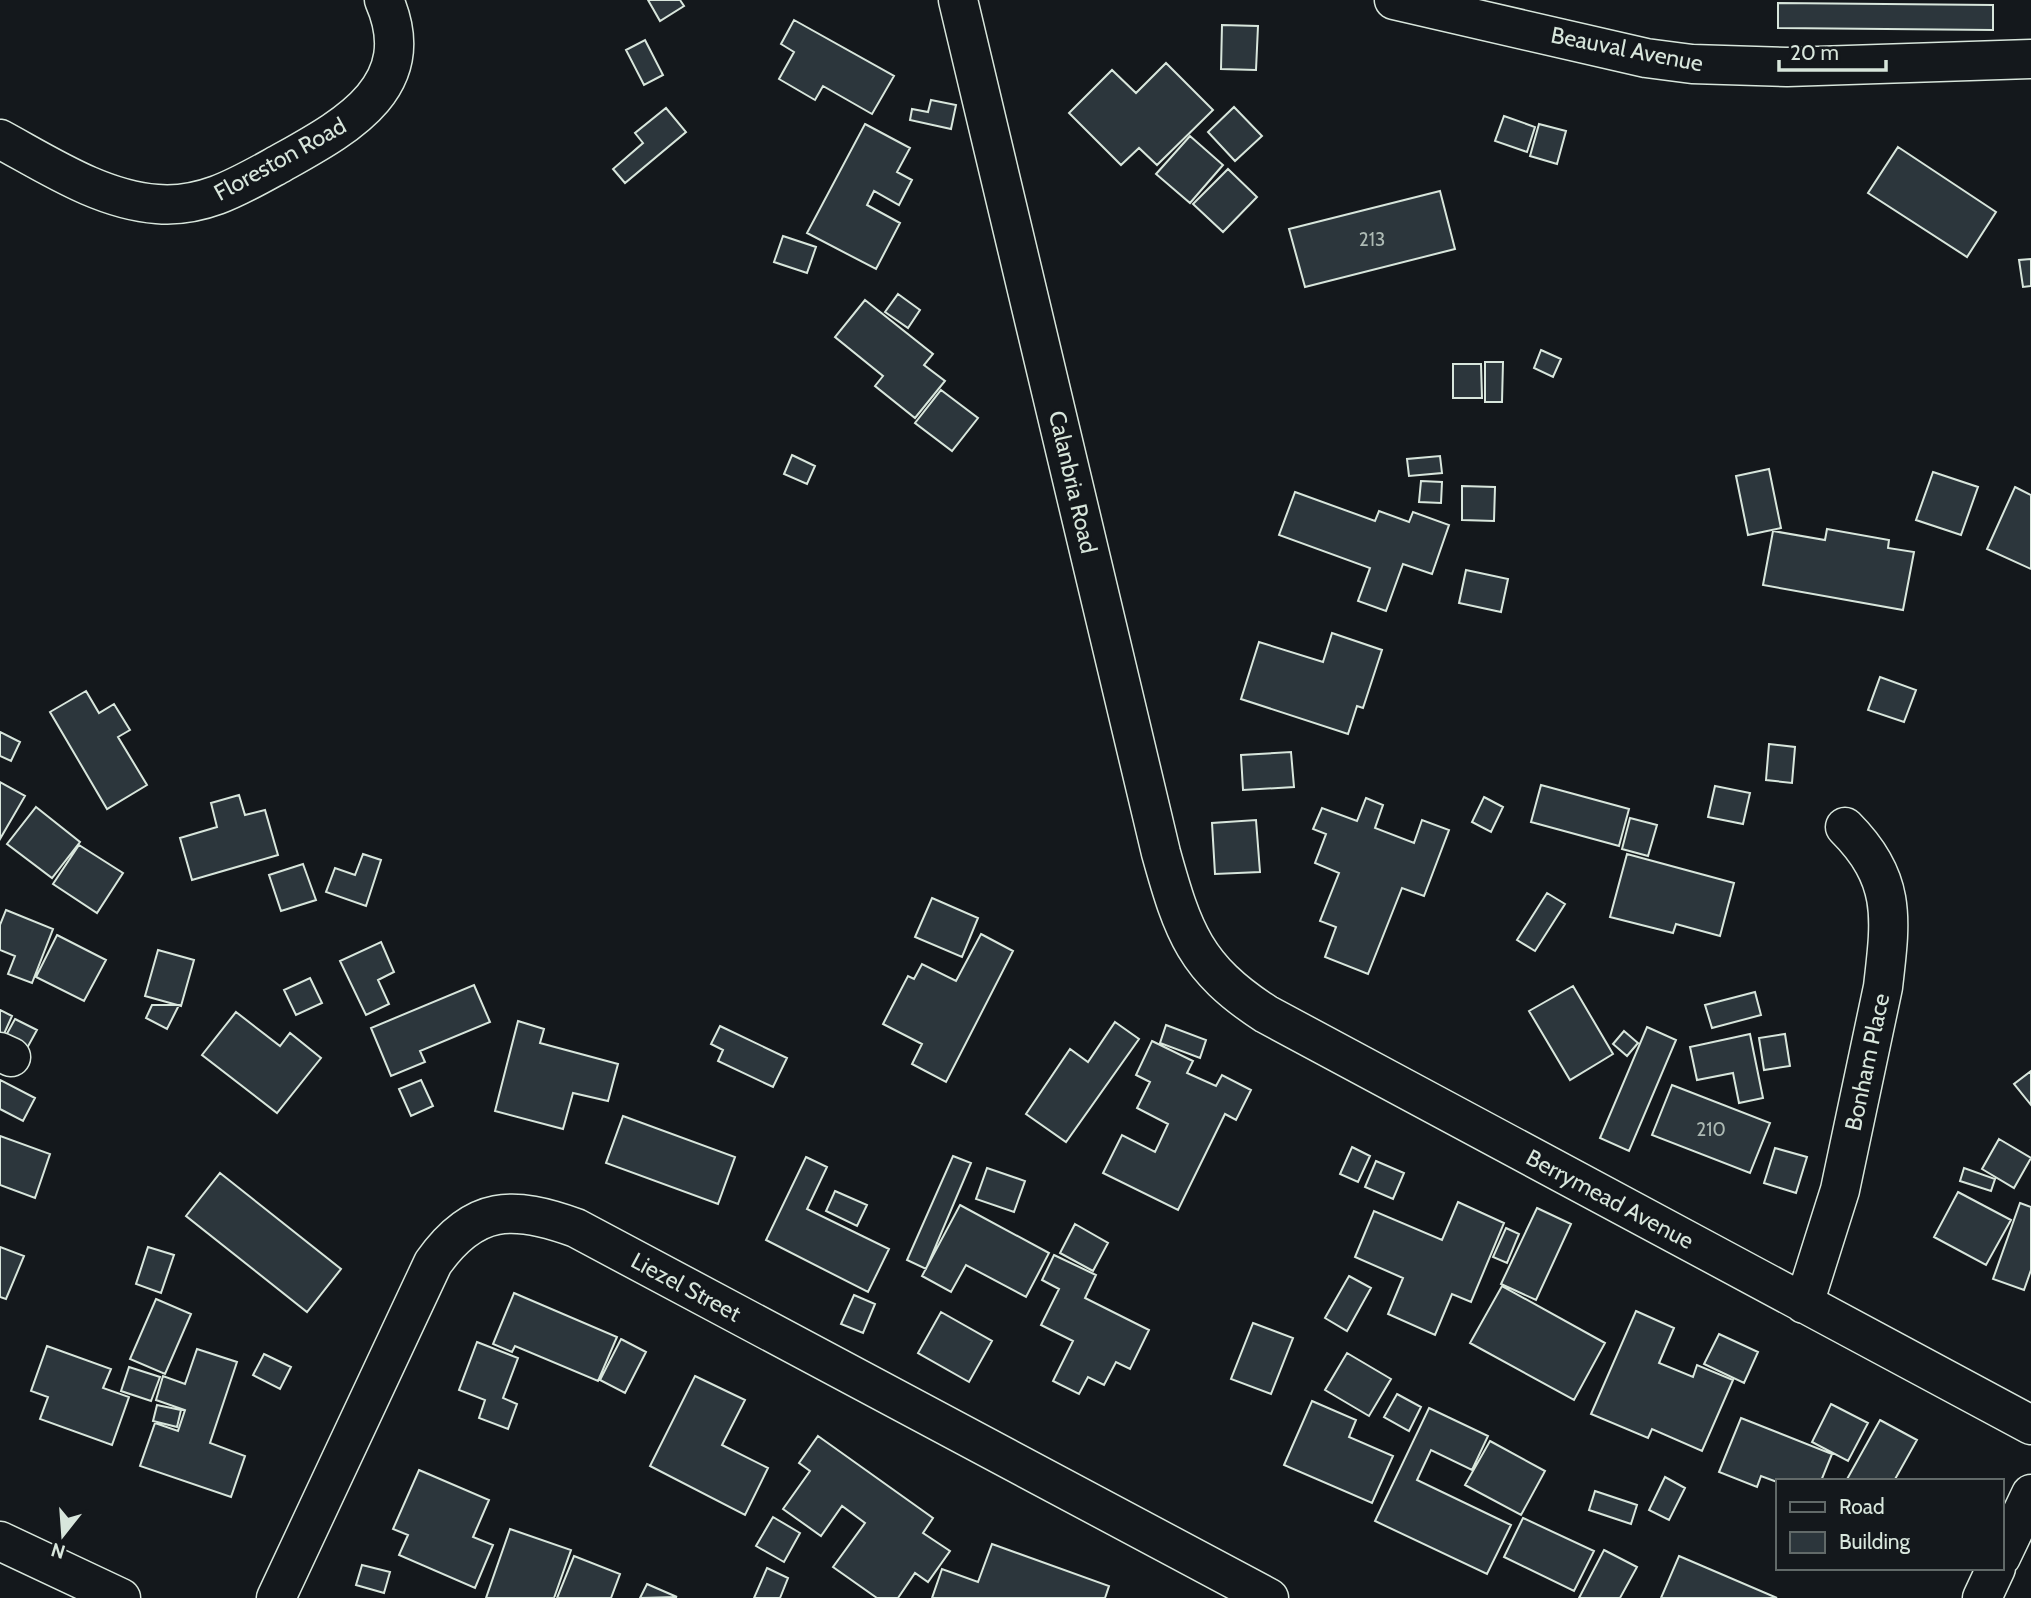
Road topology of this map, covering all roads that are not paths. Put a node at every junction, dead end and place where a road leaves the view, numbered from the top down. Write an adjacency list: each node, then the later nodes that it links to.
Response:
1 (384, 0): 5 (street, Floreston Road)
2 (958, 0): 7 (street, Calanbria Road)
3 (1394, 0): 4 (street, Beauval Avenue)
4 (2031, 59)
5 (0, 139)
6 (1845, 827): 8 (street, Bonham Place)
7 (1201, 958): 8 (street, Berrymead Avenue)
8 (1804, 1304): 9 (street, Berrymead Avenue)
9 (2031, 1425)
10 (2031, 1494): 12 (street)
11 (0, 1541): 14 (street)
12 (2003, 1553)
13 (1995, 1570): 17 (street)
14 (121, 1598)
15 (276, 1598): 16 (street, Liezel Street)
16 (1269, 1598)
17 (1982, 1598)

